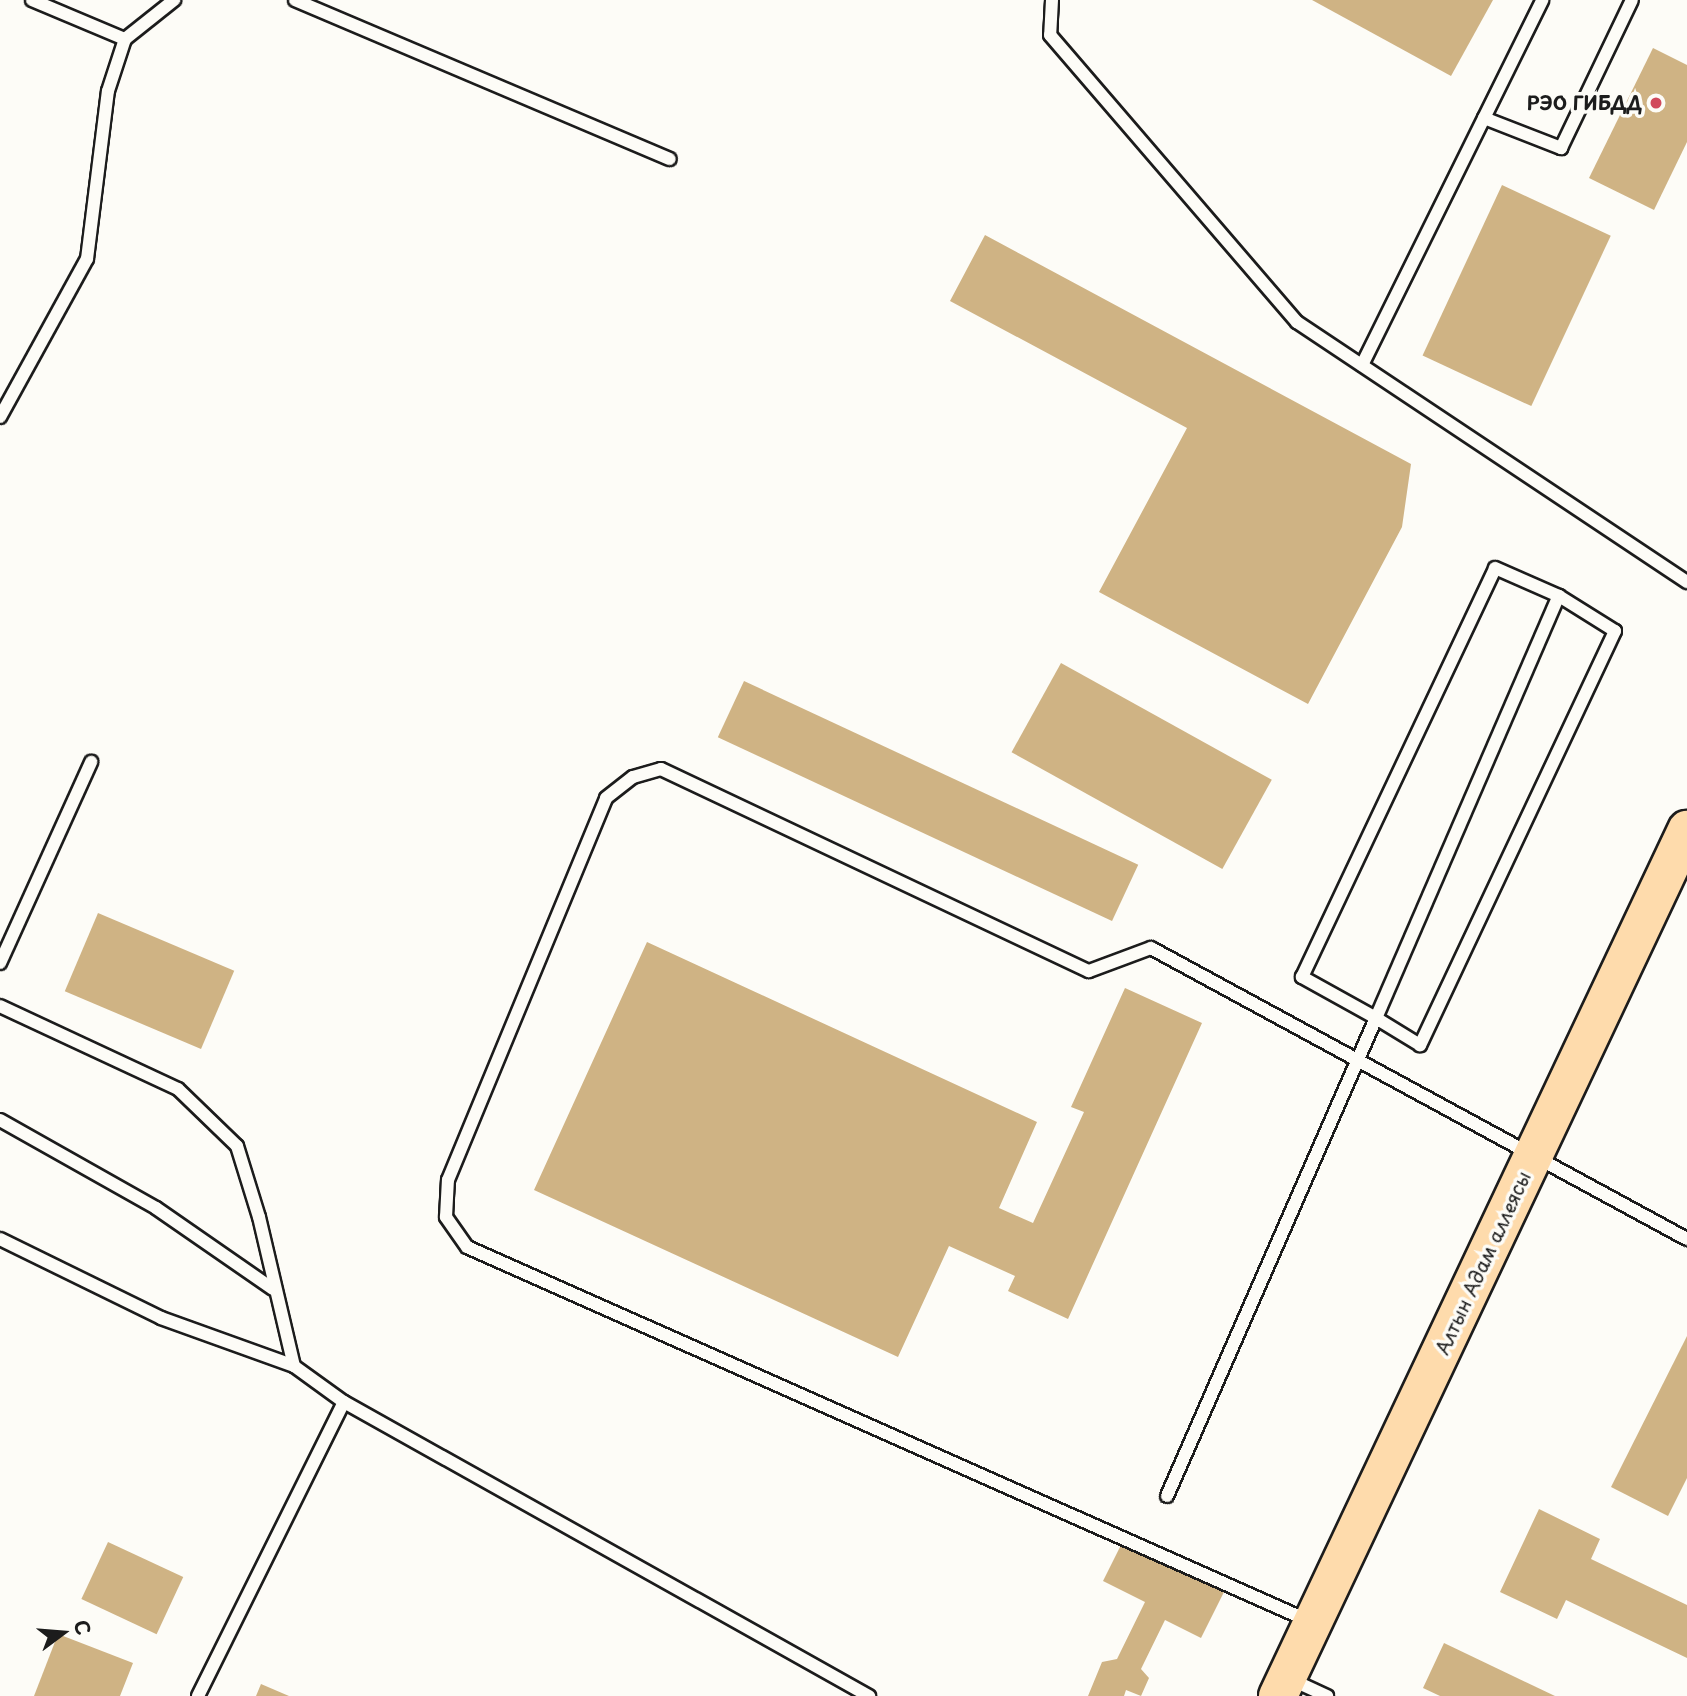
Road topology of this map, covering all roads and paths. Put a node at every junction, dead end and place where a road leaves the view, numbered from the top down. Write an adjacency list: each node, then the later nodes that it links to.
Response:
1 (32, 0): 7 (lane)
2 (174, 0): 7 (lane)
3 (295, 0): 9 (lane)
4 (1052, 0): 10 (lane)
5 (1542, 0): 8 (lane)
6 (1632, 0): 8 (lane)
7 (125, 39): 11 (lane)
8 (1484, 118): 10 (lane)
9 (670, 159)
10 (1362, 365): 12 (lane)
11 (0, 417)
12 (1687, 582)
13 (1559, 596): 18 (lane); 18 (lane); 18 (lane)
14 (91, 762): 16 (lane)
15 (1687, 830): 21 (main road, Алтын Адам аллеясы)
16 (0, 963)
17 (0, 1006): 24 (lane)
18 (1376, 1018): 19 (lane)
19 (1357, 1060): 21 (lane); 27 (lane); 28 (lane)
20 (0, 1120): 24 (lane)
21 (1533, 1156): 23 (lane); 28 (main road, Алтын Адам аллеясы)
22 (0, 1239): 25 (lane)
23 (1687, 1239)
24 (273, 1289): 25 (lane)
25 (294, 1366): 26 (lane)
26 (344, 1402): 30 (lane); 31 (lane)
27 (1167, 1496)
28 (1312, 1623): 29 (main road, Алтын Адам аллеясы)
29 (1282, 1687): 32 (lane)
30 (198, 1696)
31 (869, 1696)
32 (1327, 1696)

